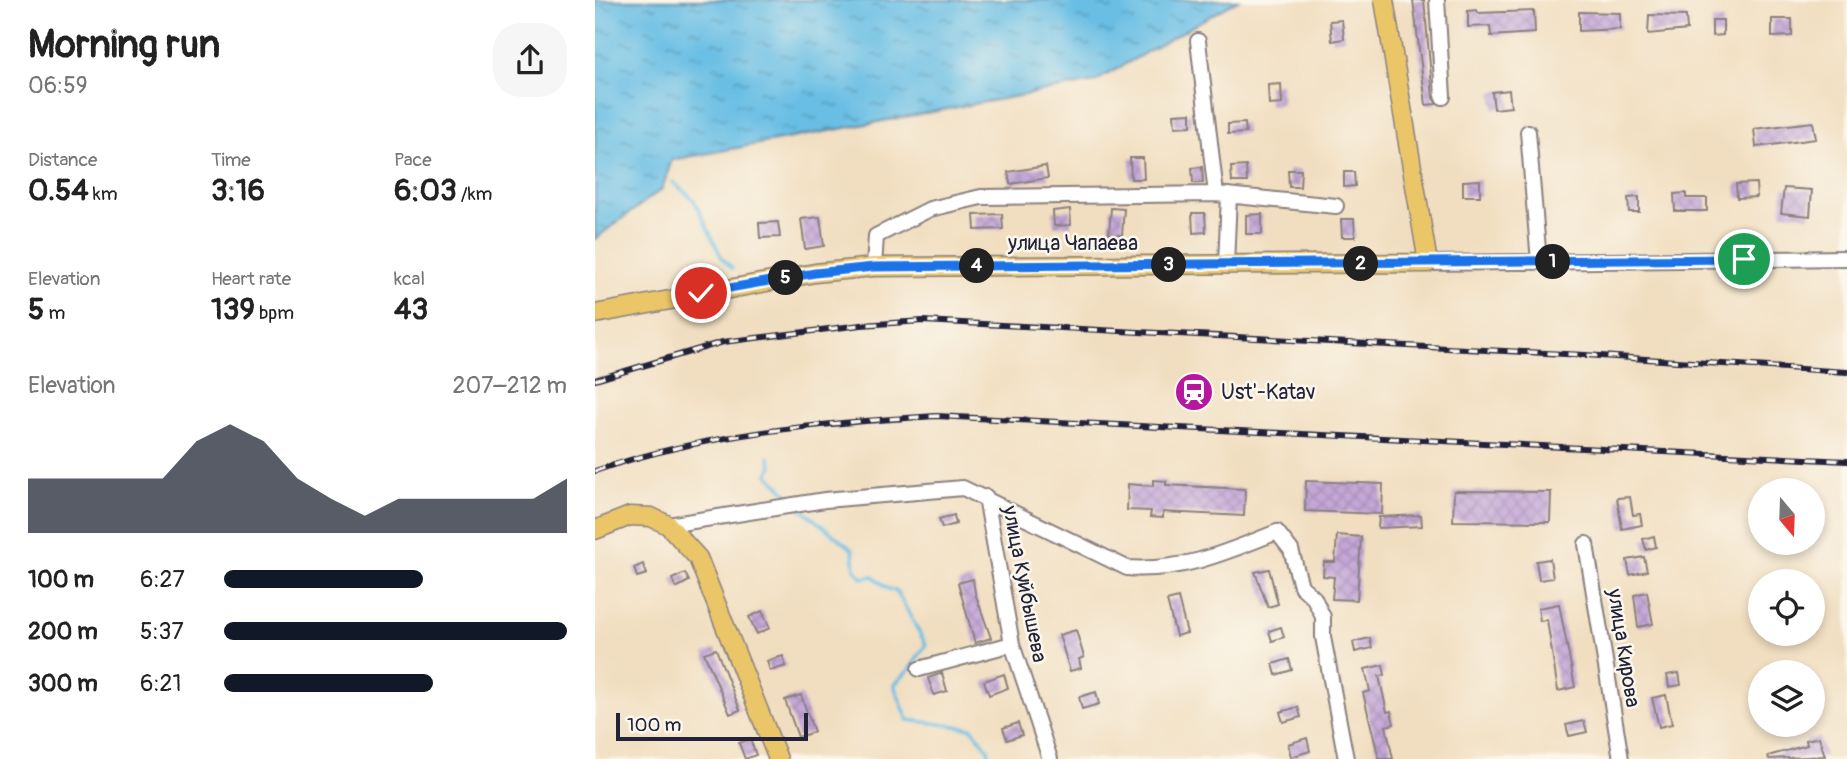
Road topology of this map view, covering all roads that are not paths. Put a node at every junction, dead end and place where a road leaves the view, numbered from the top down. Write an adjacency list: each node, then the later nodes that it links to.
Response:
1 (1384, 0): 10 (main road)
2 (1437, 0): 4 (street)
3 (1198, 41): 6 (street)
4 (1443, 97)
5 (1528, 132): 9 (street)
6 (1223, 195): 7 (street); 11 (street); 12 (street)
7 (1336, 206)
8 (1847, 258): 9 (street)
9 (1539, 262): 10 (street)
10 (1429, 263): 11 (main road, улица Чапаева)
11 (1226, 265): 12 (main road, улица Чапаева)
12 (874, 267): 13 (main road, улица Чапаева)
13 (595, 314)
14 (986, 497): 15 (street); 18 (street, улица Куйбышева); 22 (street)
15 (668, 525): 16 (main road); 20 (main road)
16 (595, 530)
17 (1586, 544): 23 (street, улица Кирова)
18 (1012, 644): 19 (street); 21 (street, улица Куйбышева)
19 (919, 669)
20 (777, 759)
21 (1050, 759)
22 (1346, 759)
23 (1621, 759)

